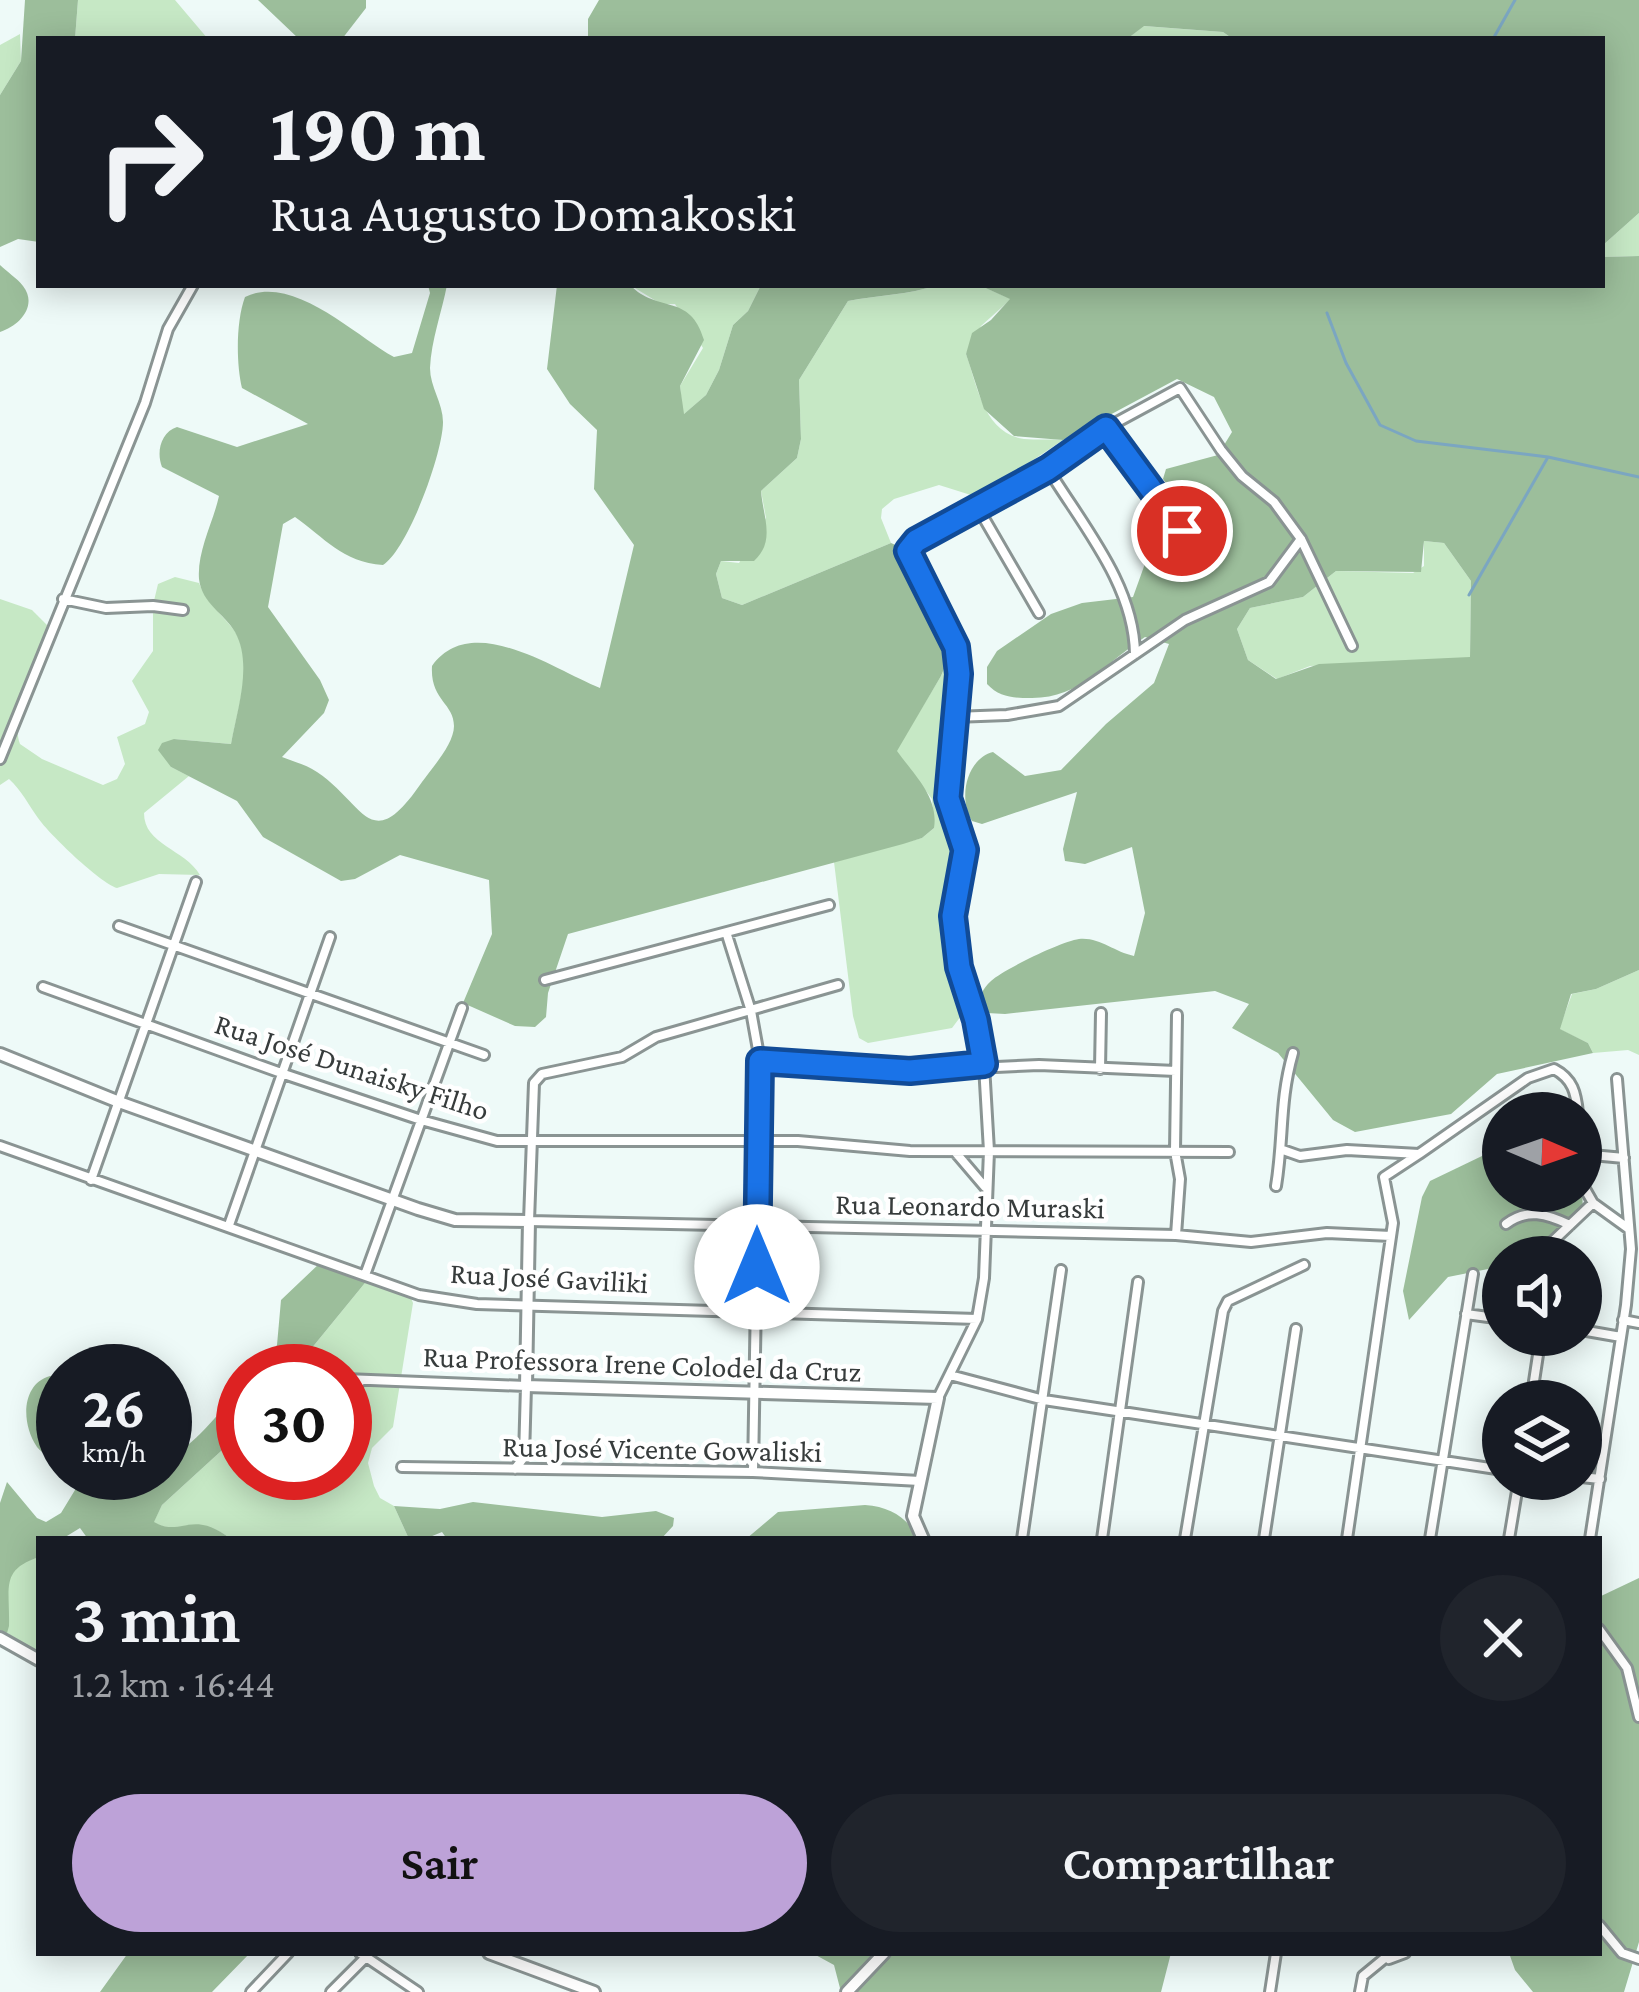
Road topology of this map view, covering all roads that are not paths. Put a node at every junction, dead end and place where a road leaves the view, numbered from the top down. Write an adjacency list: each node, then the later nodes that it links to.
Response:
1 (192, 288): 7 (street)
2 (1106, 428): 3 (street); 5 (street); 6 (street)
3 (1048, 469): 4 (street); 11 (street)
4 (978, 508): 9 (street); 12 (street)
5 (1182, 531)
6 (1301, 539): 10 (street); 11 (street)
7 (63, 599): 8 (street); 13 (street)
8 (183, 610)
9 (1039, 613)
10 (1352, 646)
11 (1135, 654): 12 (street)
12 (954, 717): 34 (street)
13 (0, 759)
14 (196, 883): 19 (street)
15 (829, 905): 17 (street)
16 (119, 926): 19 (street)
17 (728, 935): 20 (street); 25 (street)
18 (330, 937): 23 (street)
19 (176, 948): 23 (street); 28 (street)
20 (544, 980)
21 (838, 985): 25 (street)
22 (44, 988): 28 (street, Rua José Dunaisky Filho)
23 (311, 996): 29 (street); 37 (street)
24 (462, 1008): 29 (street)
25 (751, 1011): 33 (street); 44 (street)
26 (1101, 1013): 35 (street)
27 (1177, 1015): 36 (street)
28 (147, 1023): 37 (street, Rua José Dunaisky Filho); 41 (street)
29 (452, 1042): 32 (street); 43 (street)
30 (1293, 1053): 48 (street)
31 (0, 1054): 41 (street, Rua Leonardo Muraski)
32 (484, 1054)
33 (760, 1061): 34 (street); 45 (street)
34 (984, 1064): 35 (street); 49 (street)
35 (1100, 1069): 36 (street)
36 (1176, 1071): 50 (street)
37 (284, 1074): 43 (street, Rua José Dunaisky Filho); 47 (street)
38 (1617, 1079): 55 (street)
39 (1508, 1092): 40 (street)
40 (1576, 1092)
41 (119, 1102): 47 (street, Rua Leonardo Muraski); 56 (street)
42 (1482, 1110): 53 (street)
43 (422, 1120): 44 (street, Rua José Dunaisky Filho); 59 (street)
44 (529, 1142): 45 (street, Rua José Dunaisky Filho); 62 (street)
45 (757, 1142): 51 (street, Rua José Dunaisky Filho); 63 (street)
46 (0, 1146): 56 (street, Rua José Gaviliki)
47 (255, 1150): 59 (street, Rua Leonardo Muraski); 66 (street)
48 (1283, 1150): 53 (street); 57 (street)
49 (988, 1151): 50 (street, Rua José Dunaisky Filho); 51 (street, Rua José Dunaisky Filho); 58 (street)
50 (1175, 1151): 52 (street, Rua José Dunaisky Filho); 69 (street)
51 (956, 1152): 58 (street)
52 (1229, 1152)
53 (1419, 1154): 70 (street)
54 (1602, 1156): 55 (street)
55 (1624, 1158): 67 (street)
56 (91, 1180): 66 (street, Rua José Gaviliki)
57 (1276, 1186)
58 (987, 1190): 68 (street)
59 (393, 1199): 62 (street, Rua Leonardo Muraski); 75 (street)
60 (1602, 1210): 67 (street)
61 (1584, 1212): 65 (street)
62 (529, 1221): 63 (street, Rua Leonardo Muraski); 79 (street)
63 (757, 1224): 68 (street, Rua Leonardo Muraski); 80 (street)
64 (1506, 1224): 65 (street)
65 (1570, 1225): 71 (street)
66 (229, 1226): 75 (street, Rua José Gaviliki)
67 (1630, 1230): 77 (street)
68 (985, 1232): 69 (street, Rua Leonardo Muraski); 83 (street)
69 (1176, 1235): 70 (street, Rua Leonardo Muraski)
70 (1390, 1236): 98 (street)
71 (1558, 1236)
72 (1304, 1265): 96 (street)
73 (1061, 1270): 94 (street)
74 (1473, 1274): 81 (street)
75 (365, 1275): 79 (street, Rua José Gaviliki)
76 (1138, 1282): 95 (street)
77 (1628, 1294): 78 (street); 84 (street)
78 (1639, 1296)
79 (527, 1304): 80 (street, Rua José Gaviliki); 91 (street)
80 (756, 1310): 83 (street, Rua José Gaviliki); 92 (street)
81 (1466, 1314): 82 (street); 99 (street)
82 (1482, 1316)
83 (976, 1319): 89 (street)
84 (1624, 1320): 85 (street); 88 (street)
85 (1639, 1323)
86 (1296, 1330): 97 (street)
87 (1602, 1334): 88 (street)
88 (1622, 1337): 100 (street)
89 (950, 1375): 93 (street); 94 (street)
90 (372, 1379): 91 (street, Rua Professora Irene Colodel da Cruz)
91 (526, 1386): 92 (street, Rua Professora Irene Colodel da Cruz); 103 (street)
92 (754, 1392): 93 (street, Rua Professora Irene Colodel da Cruz); 104 (street)
93 (938, 1398): 105 (street)
94 (1044, 1400): 95 (street); 109 (street)
95 (1119, 1412): 96 (street); 110 (street)
96 (1204, 1426): 97 (street); 111 (street)
97 (1279, 1437): 98 (street); 112 (street)
98 (1360, 1449): 99 (street); 113 (street)
99 (1442, 1462): 102 (street); 114 (street)
100 (1602, 1466)
101 (402, 1467): 103 (street, Rua José Vicente Gowaliski)
102 (1482, 1467)
103 (514, 1470): 104 (street, Rua José Vicente Gowaliski)
104 (753, 1472): 105 (street, Rua José Vicente Gowaliski)
105 (921, 1481): 108 (street)
106 (1516, 1500): 115 (street)
107 (1596, 1500): 116 (street)
108 (922, 1536)
109 (1022, 1536)
110 (1102, 1536)
111 (1186, 1536)
112 (1264, 1536)
113 (1347, 1536)
114 (1430, 1536)
115 (1510, 1536)
116 (1590, 1536)
117 (1602, 1633): 120 (street)
118 (0, 1638): 119 (street)
119 (36, 1658)
120 (1639, 1718)
121 (1602, 1929): 128 (street)
122 (285, 1956): 129 (street)
123 (363, 1956): 130 (street); 131 (street)
124 (497, 1956): 132 (street)
125 (881, 1956): 133 (street)
126 (1276, 1956): 134 (street)
127 (1389, 1956): 135 (street)
128 (1639, 1959)
129 (251, 1992)
130 (331, 1992)
131 (418, 1992)
132 (594, 1992)
133 (847, 1992)
134 (1270, 1992)
135 (1360, 1992)

